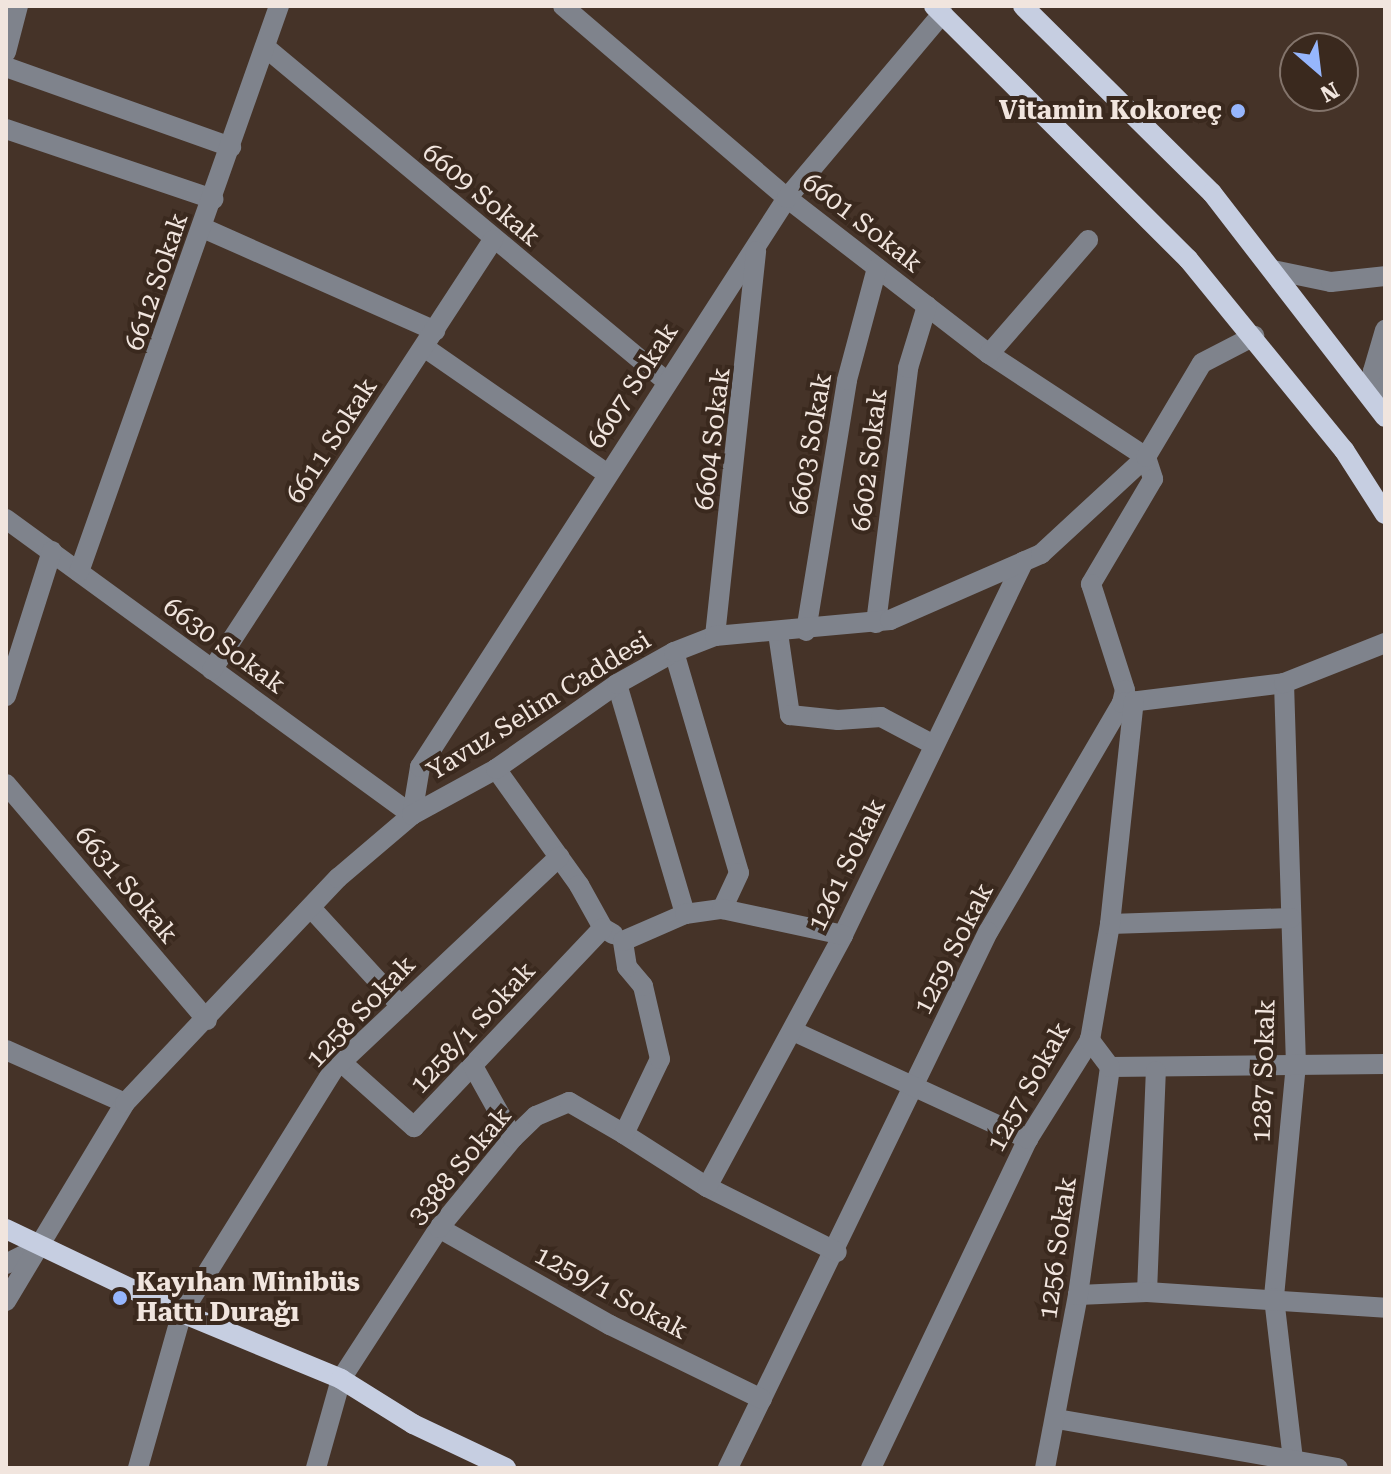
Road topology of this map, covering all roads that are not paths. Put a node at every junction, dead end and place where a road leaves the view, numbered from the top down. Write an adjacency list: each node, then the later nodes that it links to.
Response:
1 (18, 6): 7 (street)
2 (279, 6): 6 (street, 6612 Sokak)
3 (563, 6): 11 (street, 6601 Sokak)
4 (1023, 6): 18 (main road)
5 (938, 10): 11 (street, 6607 Sokak); 22 (main road)
6 (265, 47): 10 (street, 6612 Sokak); 14 (street, 6609 Sokak)
7 (6, 52)
8 (6, 67): 10 (street)
9 (6, 129): 12 (street)
10 (231, 147): 12 (street, 6612 Sokak)
11 (787, 198): 16 (street, 6607 Sokak); 17 (street, 6601 Sokak)
12 (213, 199): 13 (street, 6612 Sokak)
13 (203, 228): 23 (street); 33 (street, 6612 Sokak)
14 (493, 240): 23 (street, 6611 Sokak); 25 (street, 6609 Sokak)
15 (1088, 240): 24 (street)
16 (757, 247): 25 (street, 6607 Sokak); 37 (street, 6604 Sokak)
17 (877, 268): 20 (street, 6601 Sokak); 35 (street, 6603 Sokak)
18 (1273, 270): 19 (street); 26 (main road)
19 (1385, 276)
20 (927, 306): 24 (street, 6601 Sokak); 34 (street, 6602 Sokak)
21 (1385, 330): 26 (street)
22 (1254, 336): 27 (street, Yavuz Selim Caddesi); 29 (main road)
23 (430, 339): 28 (street); 40 (street, 6611 Sokak)
24 (989, 354): 27 (street, 6601 Sokak)
25 (666, 381): 28 (street, 6607 Sokak)
26 (1381, 411)
27 (1146, 457): 32 (street, Yavuz Selim Caddesi); 44 (street)
28 (606, 473): 48 (street, 6607 Sokak)
29 (1385, 514)
30 (6, 519): 31 (street, 6630 Sokak)
31 (52, 551): 33 (street, 6630 Sokak); 43 (street)
32 (1024, 561): 34 (street, Yavuz Selim Caddesi); 45 (street, 1261 Sokak)
33 (79, 572): 40 (street, 6630 Sokak)
34 (876, 623): 35 (street, Yavuz Selim Caddesi)
35 (806, 631): 36 (street, Yavuz Selim Caddesi)
36 (778, 633): 37 (street, Yavuz Selim Caddesi); 45 (street)
37 (715, 636): 39 (street, Yavuz Selim Caddesi)
38 (1385, 643): 41 (street)
39 (674, 652): 42 (street, Yavuz Selim Caddesi); 51 (street)
40 (212, 670): 48 (street, 6630 Sokak)
41 (1284, 683): 44 (street); 53 (street, 1287 Sokak)
42 (617, 684): 46 (street, Yavuz Selim Caddesi); 52 (street)
43 (6, 696)
44 (1128, 702): 54 (street, 1257 Sokak); 69 (street, 1259 Sokak)
45 (934, 745): 56 (street, 1261 Sokak)
46 (496, 769): 48 (street, Yavuz Selim Caddesi); 49 (street)
47 (6, 784): 59 (street, 6631 Sokak)
48 (412, 815): 50 (street, Yavuz Selim Caddesi)
49 (559, 857): 55 (street); 58 (street, 1258 Sokak)
50 (311, 908): 58 (street); 59 (street, Yavuz Selim Caddesi)
51 (722, 909): 52 (street); 56 (street)
52 (685, 914): 57 (street)
53 (1291, 918): 54 (street); 64 (street, 1287 Sokak)
54 (1110, 924): 61 (street, 1257 Sokak)
55 (603, 928): 57 (street); 66 (street, 1258/1 Sokak)
56 (843, 935): 60 (street, 1261 Sokak)
57 (623, 941): 71 (street)
58 (401, 1006): 63 (street, 1258 Sokak)
59 (207, 1020): 70 (street, Yavuz Selim Caddesi)
60 (793, 1031): 69 (street); 74 (street, 1261 Sokak)
61 (1090, 1040): 67 (street); 73 (street, 1257 Sokak)
62 (6, 1050): 70 (street)
63 (341, 1062): 66 (street, 1258/1 Sokak); 85 (street, 1258 Sokak)
64 (1296, 1064): 65 (street); 68 (street); 82 (street, 1287 Sokak)
65 (1385, 1064)
66 (473, 1066): 72 (street)
67 (1110, 1067): 68 (street); 81 (street, 1256 Sokak)
68 (1156, 1071): 80 (street)
69 (915, 1085): 73 (street); 78 (street, 1259 Sokak)
70 (125, 1103): 77 (street, Yavuz Selim Caddesi)
71 (624, 1134): 72 (street, 3388 Sokak); 74 (street)
72 (513, 1138): 75 (street, 3388 Sokak)
73 (1028, 1139): 94 (street, 1257 Sokak)
74 (707, 1187): 78 (street)
75 (439, 1228): 86 (street, 3388 Sokak); 87 (street, 1259/1 Sokak)
76 (10, 1232): 77 (main road); 79 (street)
77 (38, 1248): 79 (street); 83 (street, Yavuz Selim Caddesi); 85 (main road)
78 (837, 1252): 87 (street, 1259 Sokak)
79 (6, 1262)
80 (1147, 1292): 81 (street); 82 (street)
81 (1078, 1295): 88 (street, 1256 Sokak)
82 (1274, 1298): 84 (street); 89 (street, 1287 Sokak)
83 (6, 1301)
84 (1385, 1308)
85 (182, 1313): 86 (main road); 90 (street, 1258 Sokak)
86 (341, 1379): 91 (street, 3388 Sokak); 92 (main road)
87 (762, 1399): 93 (street, 1259 Sokak)
88 (1057, 1419): 89 (street); 95 (street, 1256 Sokak)
89 (1293, 1460): 96 (street)
90 (138, 1468)
91 (316, 1468)
92 (506, 1468)
93 (728, 1468)
94 (871, 1468)
95 (1045, 1468)
96 (1338, 1468)

